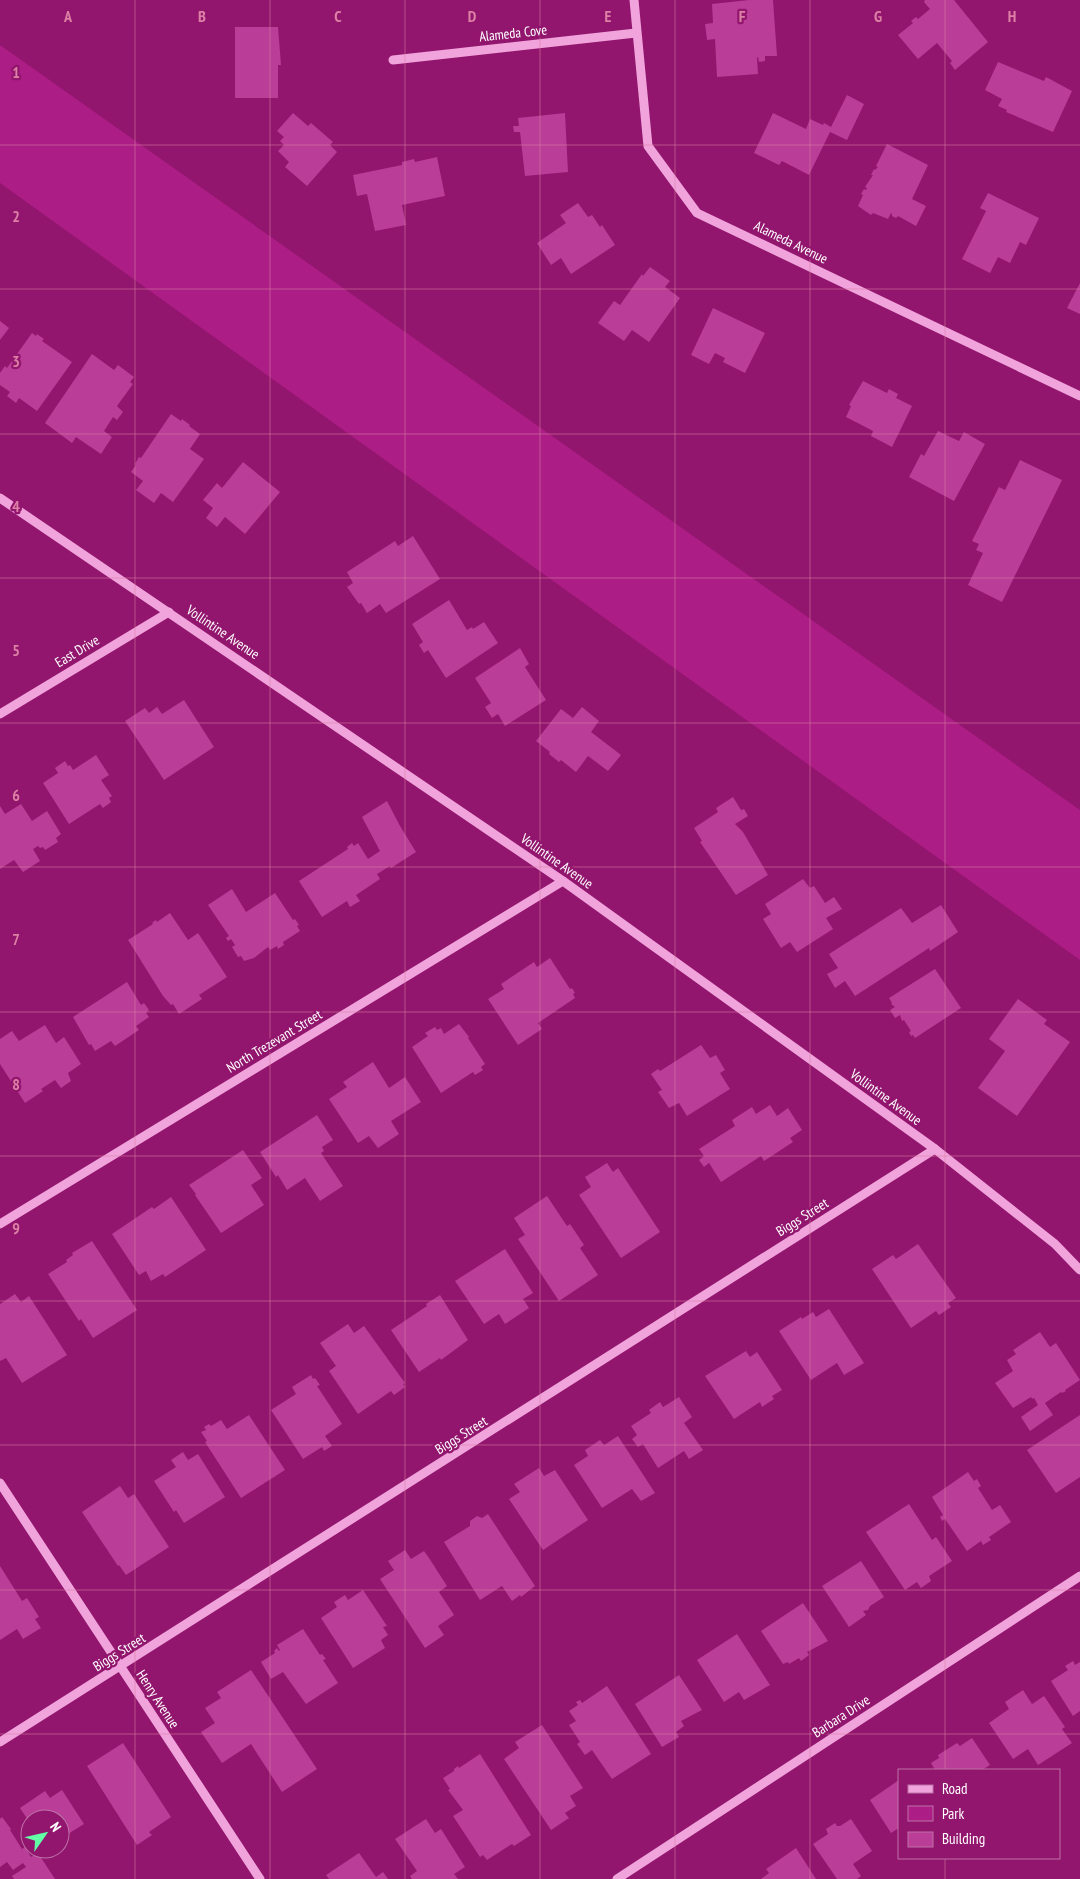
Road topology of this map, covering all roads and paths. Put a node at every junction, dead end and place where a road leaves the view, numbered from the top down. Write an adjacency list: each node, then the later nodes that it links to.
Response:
1 (634, 0): 2 (street, Alameda Avenue)
2 (636, 34): 3 (street, Alameda Cove); 4 (street, Alameda Avenue)
3 (394, 60)
4 (1080, 396)
5 (0, 498): 6 (street, Vollintine Avenue)
6 (169, 612): 7 (street, East Drive); 8 (street, Vollintine Avenue)
7 (0, 714)
8 (563, 881): 9 (street, Vollintine Avenue); 10 (street, North Trezevant Street)
9 (935, 1149): 11 (street, Vollintine Avenue); 14 (street, Biggs Street)
10 (0, 1224)
11 (1080, 1270)
12 (0, 1483): 14 (street, Henry Avenue)
13 (1080, 1576): 17 (street, Barbara Drive)
14 (120, 1668): 15 (street, Biggs Street); 16 (street, Henry Avenue)
15 (0, 1742)
16 (260, 1879)
17 (617, 1879)

